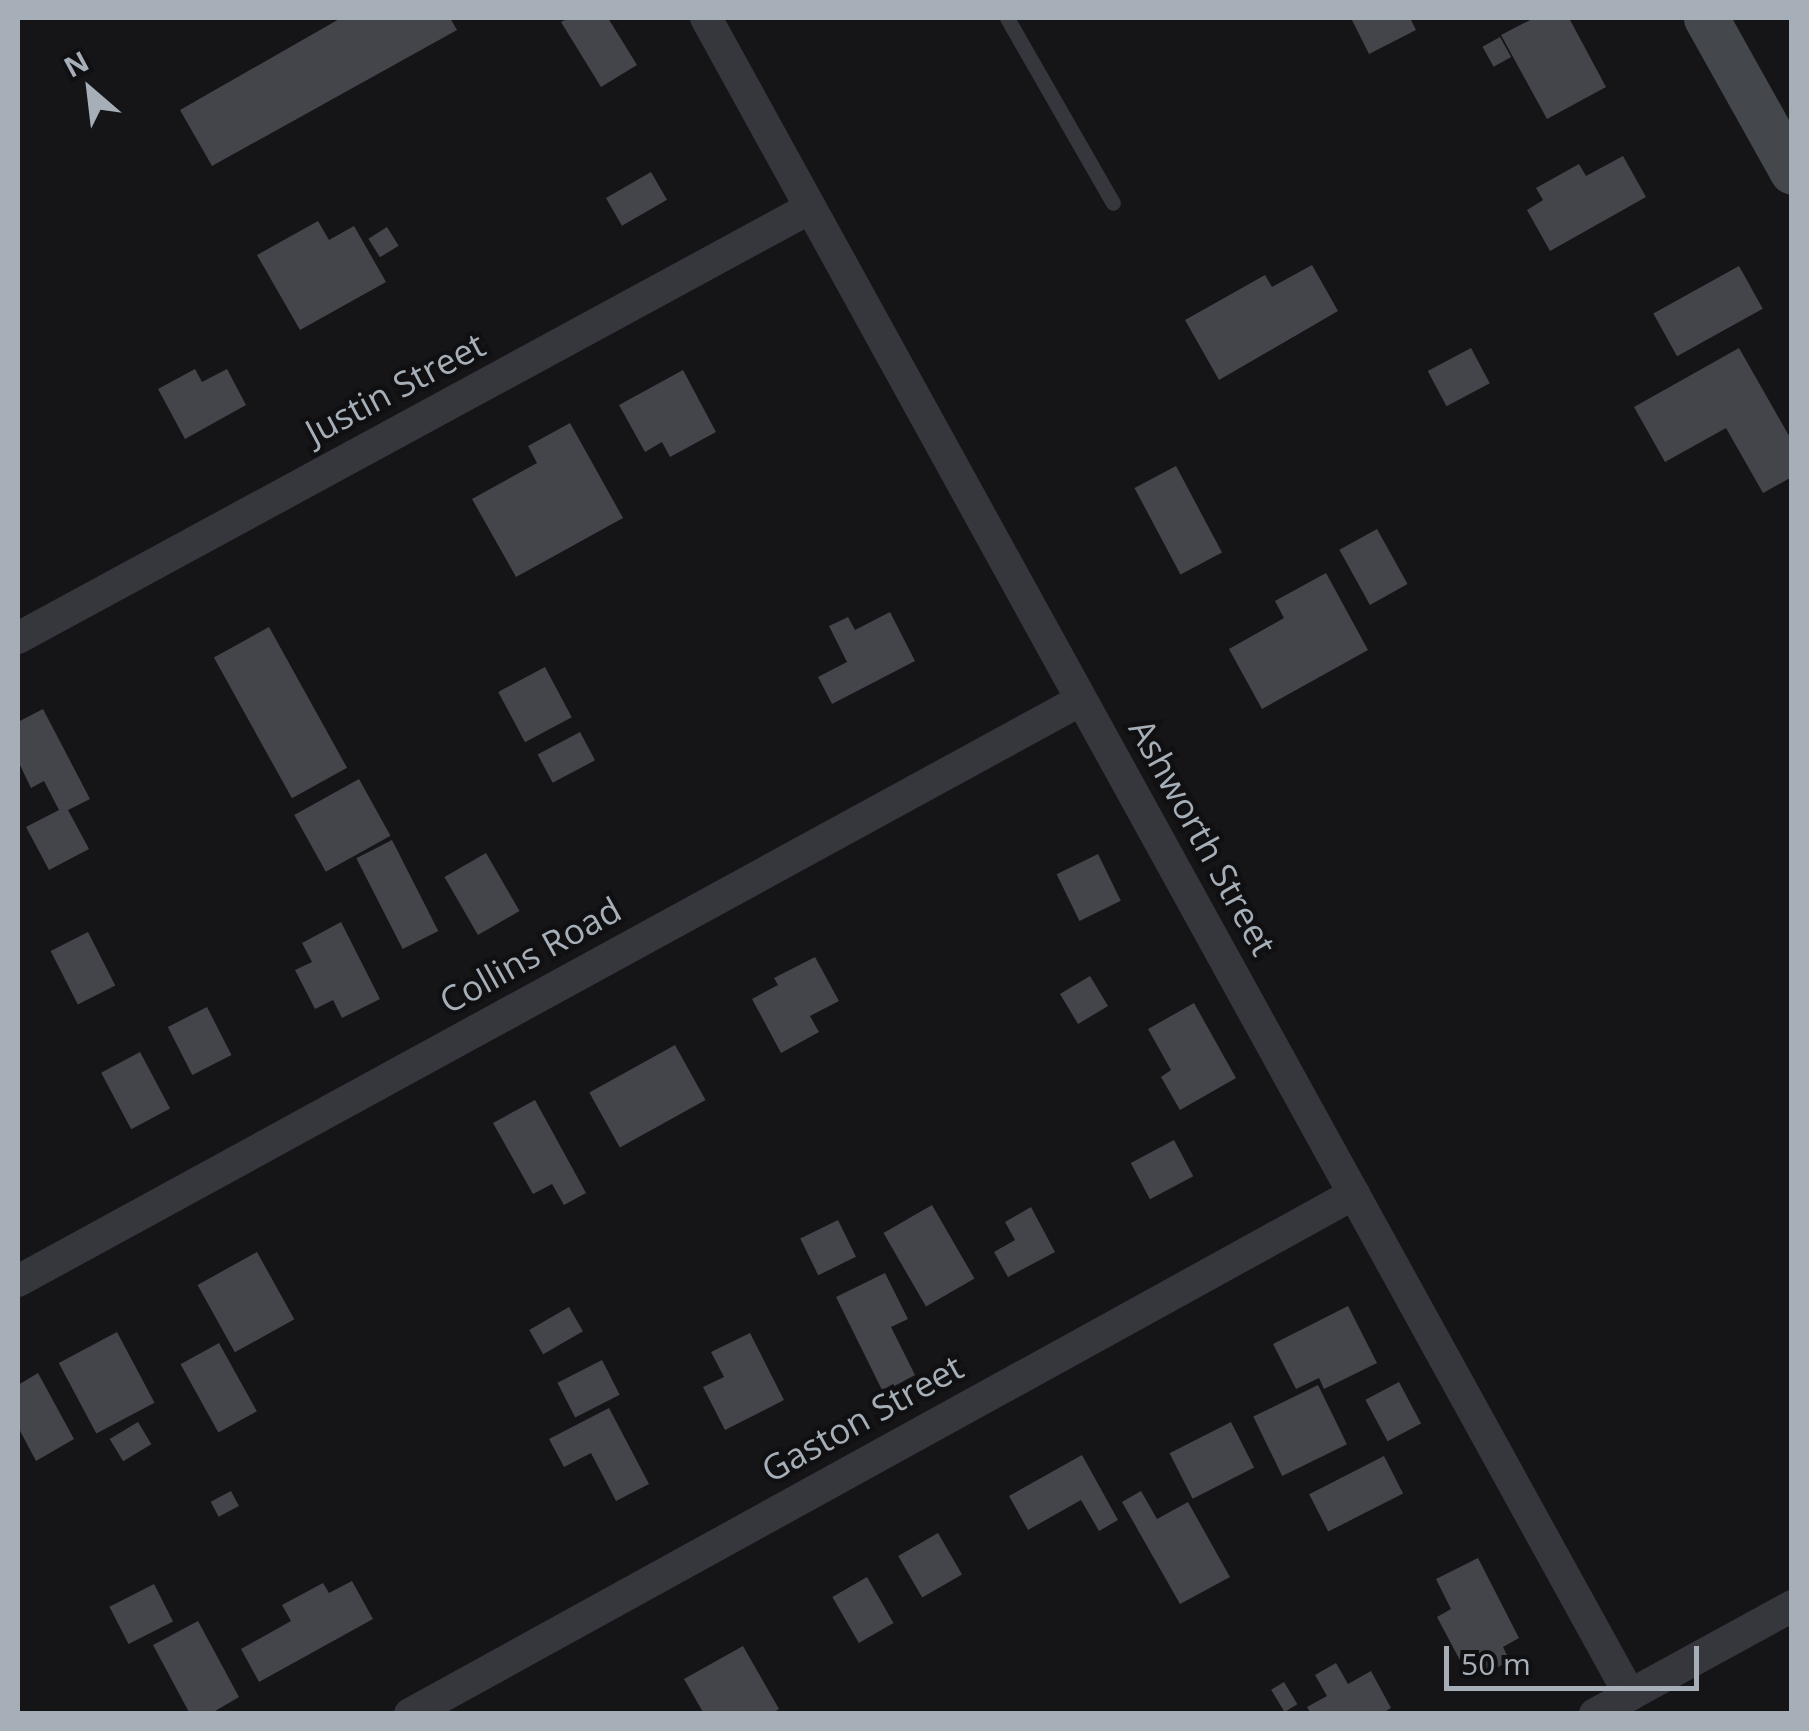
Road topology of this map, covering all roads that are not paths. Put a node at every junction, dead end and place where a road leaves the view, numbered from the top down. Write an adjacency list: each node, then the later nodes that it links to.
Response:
1 (706, 18): 6 (street, Ashworth Street)
2 (1007, 18): 5 (lane)
3 (1706, 18): 4 (main road)
4 (1792, 172)
5 (1113, 203)
6 (810, 208): 7 (street, Justin Street); 8 (street, Ashworth Street)
7 (18, 638)
8 (1081, 700): 9 (street, Ashworth Street); 10 (street, Collins Road)
9 (1354, 1194): 12 (street, Ashworth Street); 13 (street, Gaston Street)
10 (18, 1282)
11 (1792, 1606): 12 (street)
12 (1630, 1694): 14 (street)
13 (410, 1714)
14 (1595, 1714)

